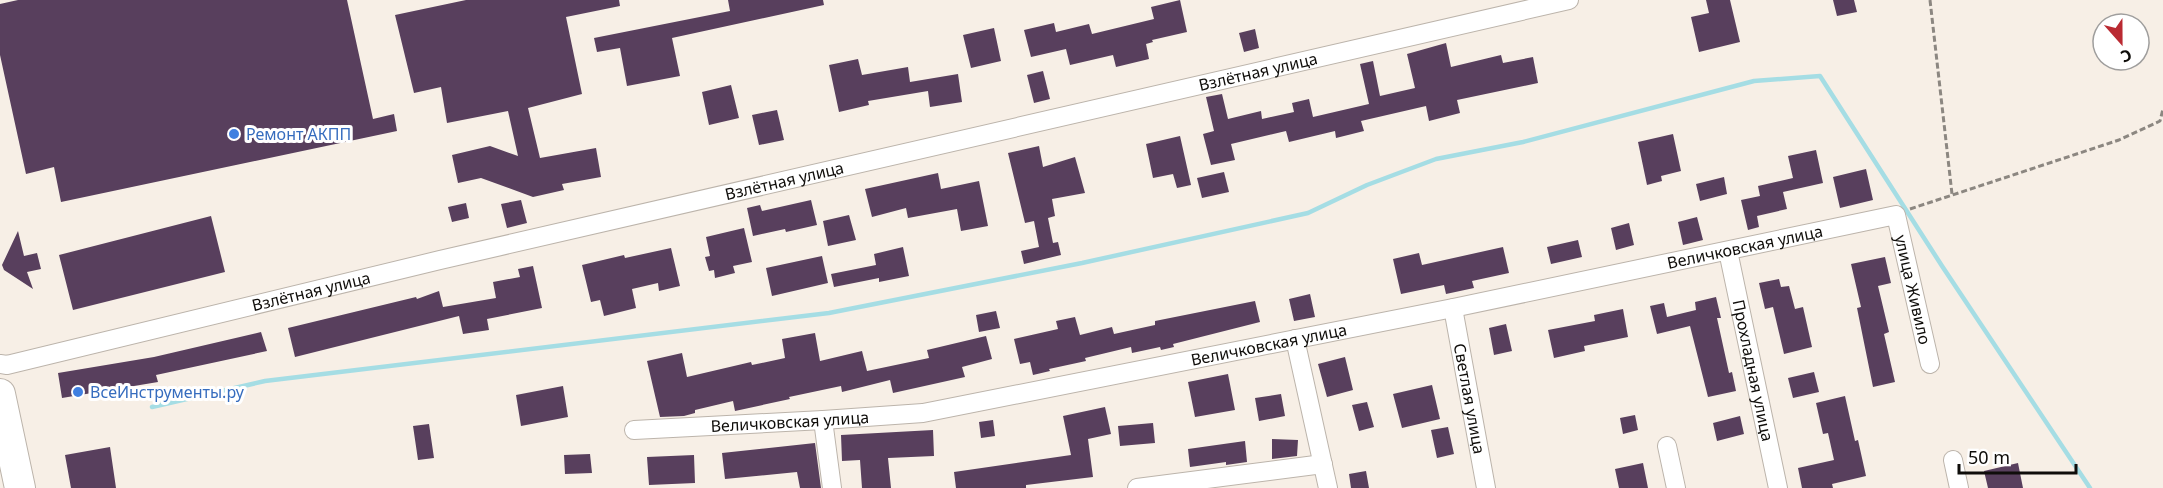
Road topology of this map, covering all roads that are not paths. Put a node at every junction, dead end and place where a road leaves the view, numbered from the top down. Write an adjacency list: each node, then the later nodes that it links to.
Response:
1 (1569, 0): 6 (street, Взлётная улица)
2 (1896, 215): 3 (street, Величковская улица); 7 (street, улица Живило)
3 (1728, 251): 4 (street, Величковская улица); 21 (street, Прохладная улица)
4 (1453, 308): 5 (street, Величковская улица); 19 (street, Светлая улица)
5 (1295, 339): 9 (street, Величковская улица); 13 (street)
6 (0, 364)
7 (1930, 364)
8 (0, 394): 15 (main road)
9 (823, 420): 10 (street, Величковская улица); 16 (street)
10 (634, 430)
11 (1667, 446): 20 (street)
12 (1953, 460): 22 (street)
13 (1323, 464): 14 (street); 18 (street)
14 (1159, 487): 17 (street)
15 (20, 488)
16 (832, 488)
17 (1137, 488)
18 (1328, 488)
19 (1486, 488)
20 (1676, 488)
21 (1778, 488)
22 (1959, 488)

